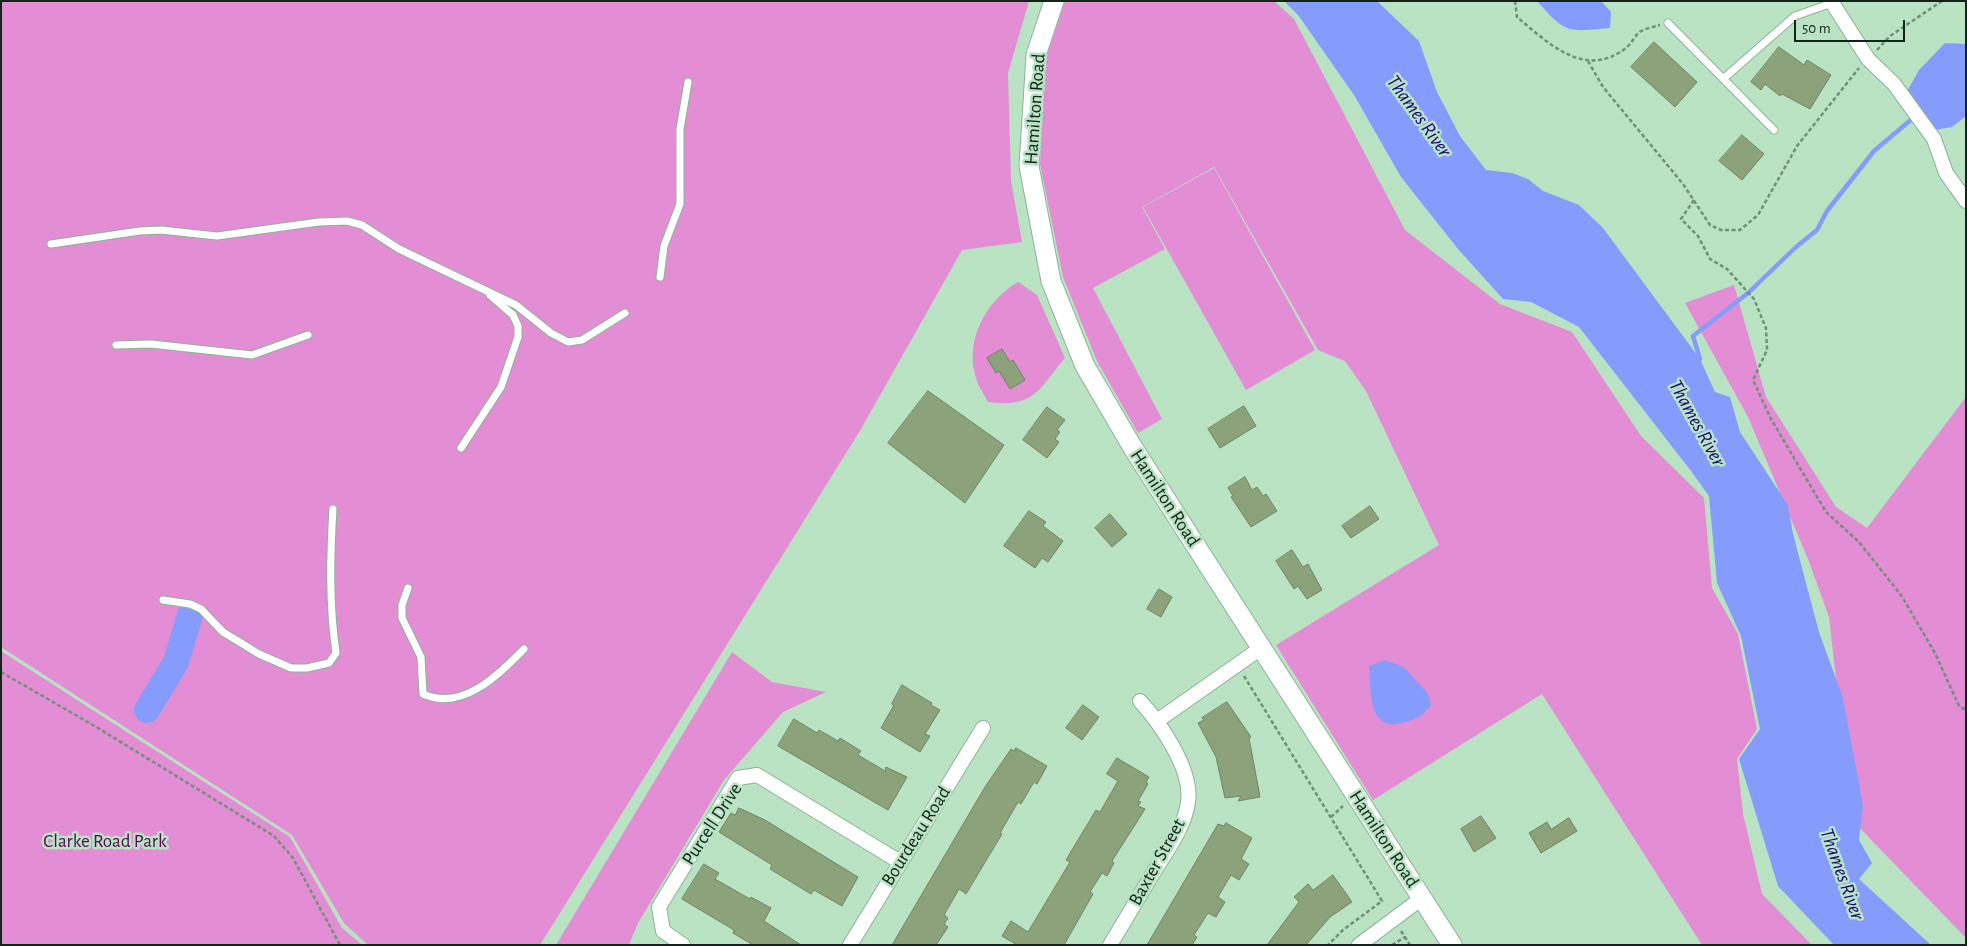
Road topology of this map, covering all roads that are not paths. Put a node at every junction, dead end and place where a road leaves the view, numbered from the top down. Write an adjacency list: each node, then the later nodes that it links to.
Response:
1 (1054, 1): 19 (main road, Hamilton Road)
2 (1832, 2): 4 (lane); 7 (street)
3 (1668, 23): 4 (lane)
4 (1723, 79): 6 (lane)
5 (688, 82): 9 (lane)
6 (1774, 130)
7 (1966, 201)
8 (51, 244): 10 (lane)
9 (660, 277)
10 (483, 289): 11 (lane); 14 (lane)
11 (625, 312)
12 (308, 335): 13 (lane)
13 (116, 344)
14 (461, 448)
15 (333, 509): 17 (lane)
16 (408, 588): 18 (lane)
17 (163, 600)
18 (524, 648)
19 (1262, 648): 21 (street); 24 (main road, Hamilton Road)
20 (1140, 701): 21 (street, Baxter Street)
21 (1157, 721): 27 (street, Baxter Street)
22 (983, 728): 23 (street, Bourdeau Road)
23 (900, 862): 25 (street, Purcell Drive); 26 (street, Bourdeau Road)
24 (1422, 898): 28 (street); 29 (main road, Hamilton Road)
25 (684, 945)
26 (850, 945)
27 (1110, 945)
28 (1359, 945)
29 (1452, 945)

